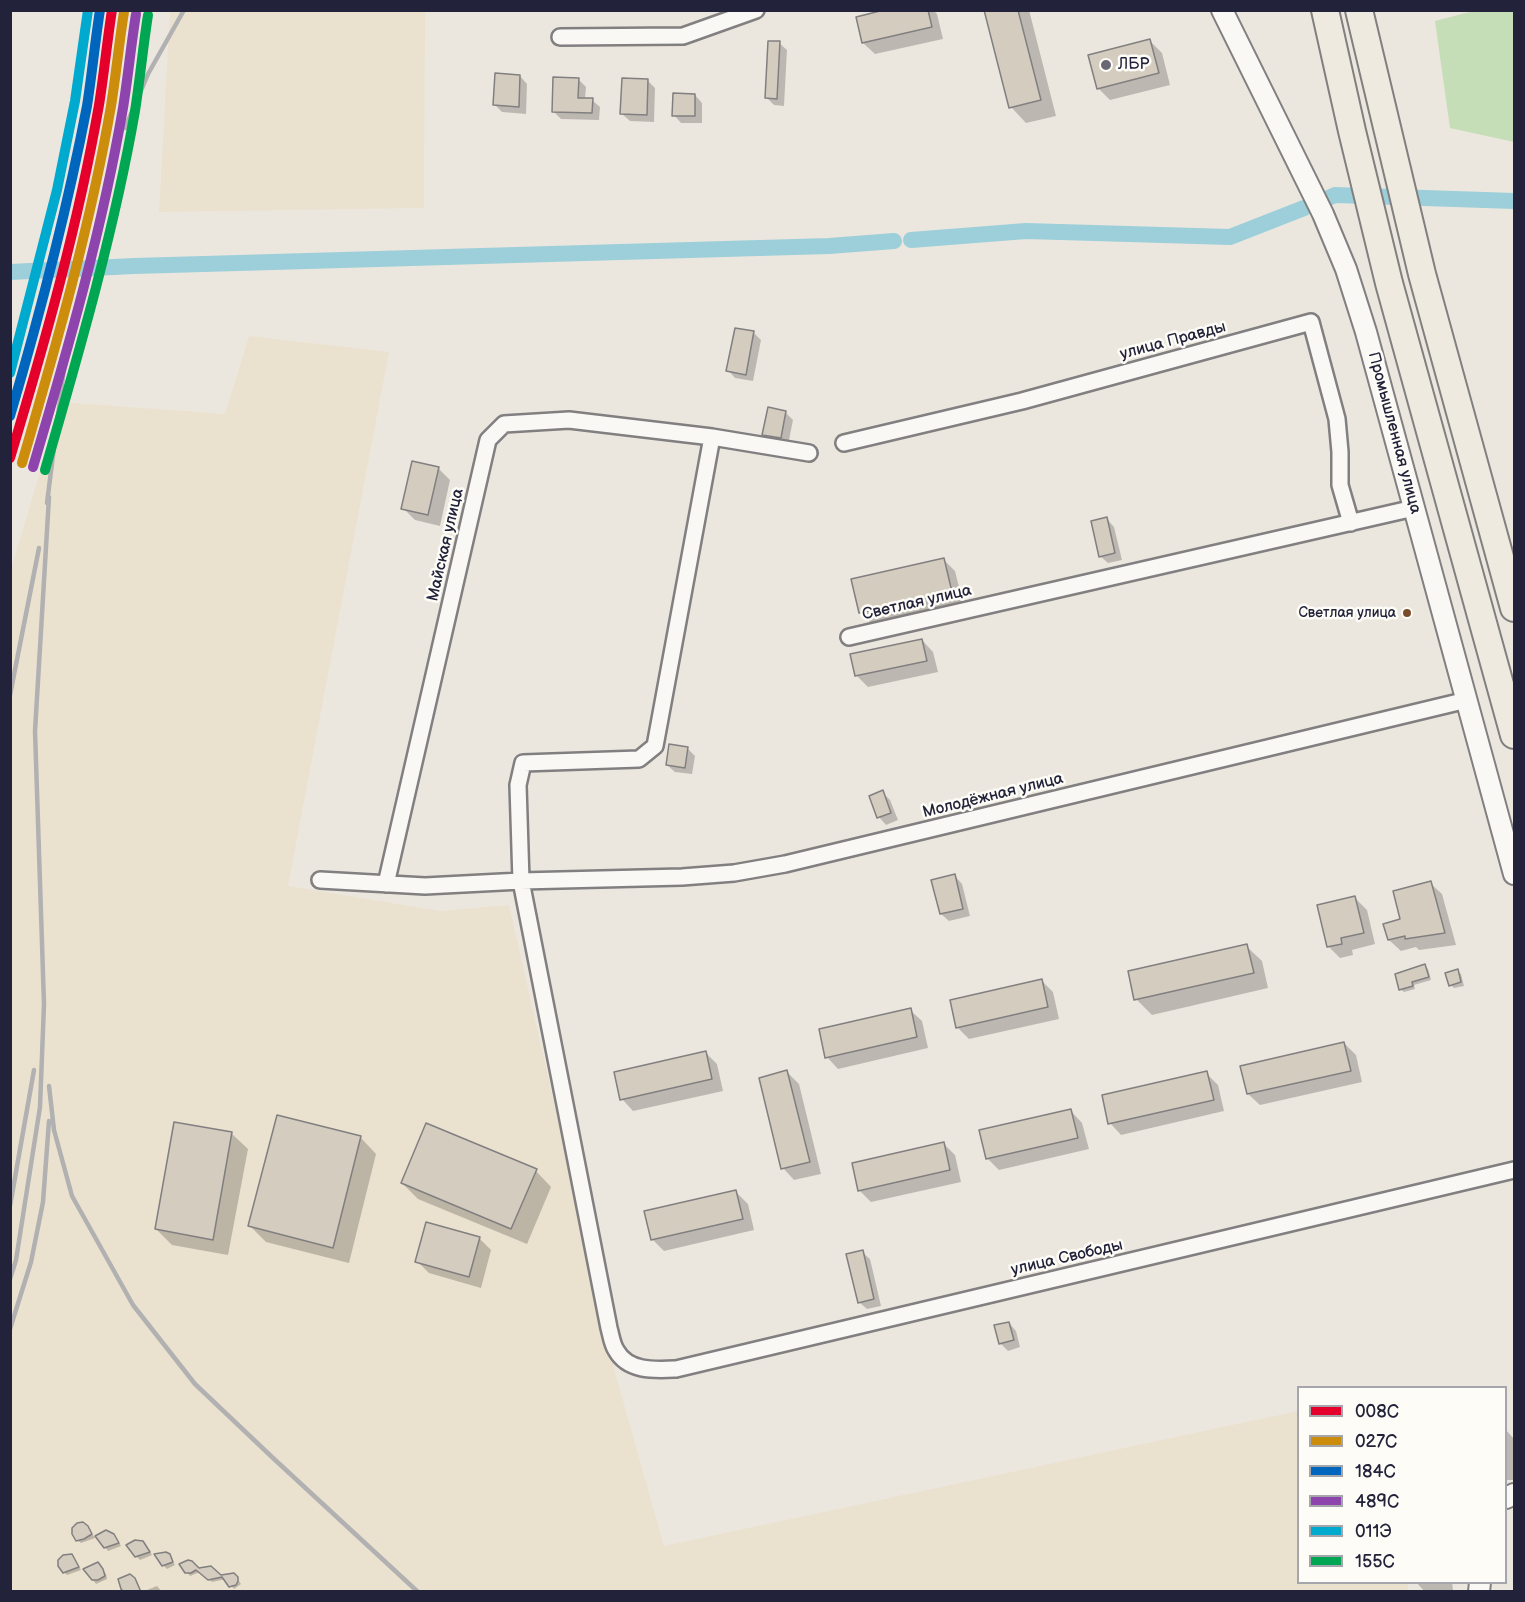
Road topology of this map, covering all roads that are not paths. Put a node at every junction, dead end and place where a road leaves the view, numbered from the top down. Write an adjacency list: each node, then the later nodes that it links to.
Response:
1 (756, 10): 5 (street)
2 (1222, 10): 9 (street, Промышленная улица)
3 (1325, 10): 14 (highway)
4 (1359, 10): 11 (highway)
5 (560, 37)
6 (712, 436): 8 (street, Майская улица); 17 (street); 18 (street, Майская улица)
7 (844, 443): 10 (street, улица Правды)
8 (809, 453)
9 (1414, 508): 10 (street, Светлая улица); 13 (street, Промышленная улица)
10 (1351, 523): 12 (street, Светлая улица)
11 (1515, 609)
12 (849, 637)
13 (1467, 700): 15 (street, Промышленная улица); 17 (street, Молодёжная улица)
14 (1515, 735)
15 (1515, 874)
16 (320, 880): 18 (street, Молодёжная улица)
17 (521, 881): 18 (street, Молодёжная улица); 19 (street, улица Свободы)
18 (386, 884)
19 (1515, 1170)

